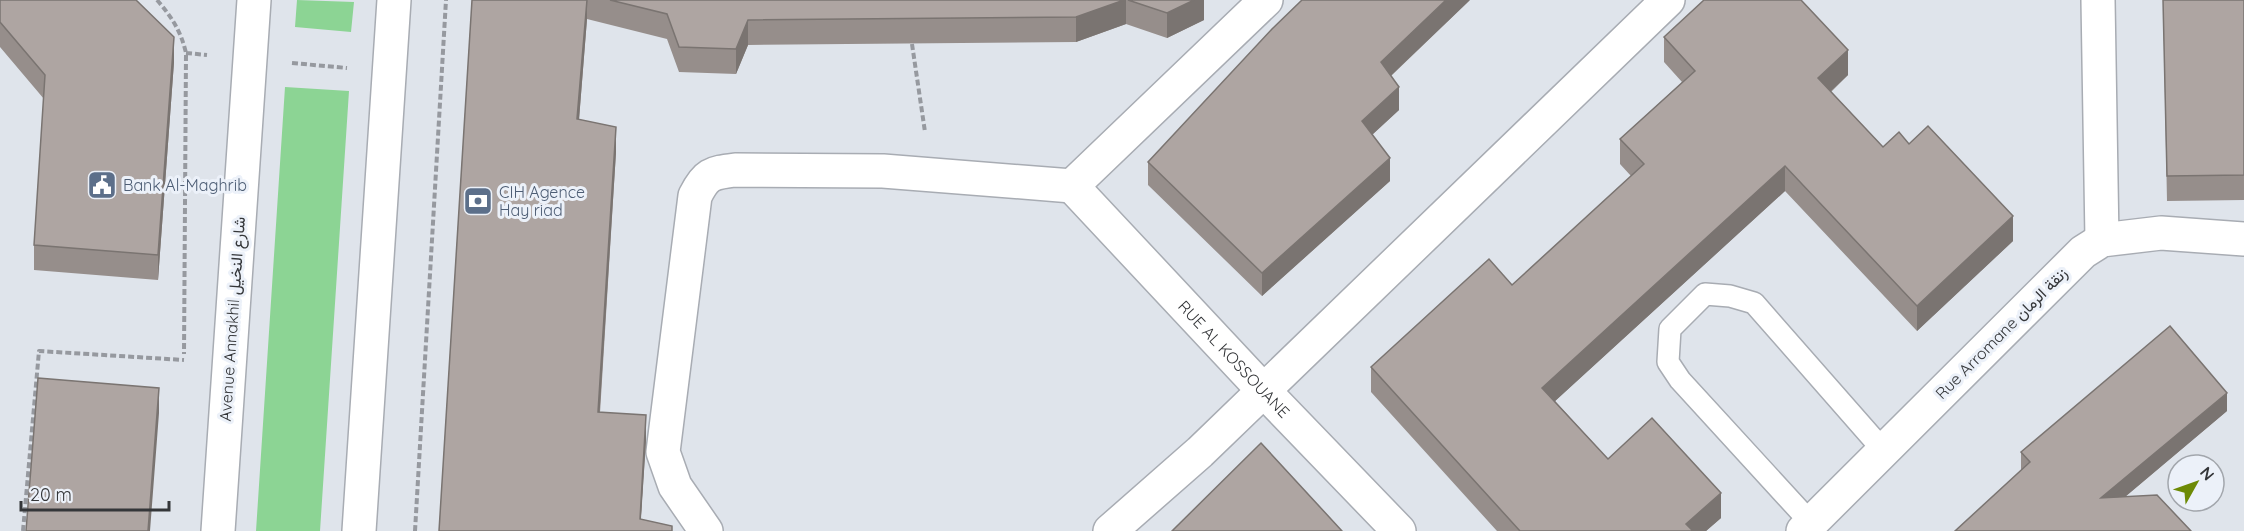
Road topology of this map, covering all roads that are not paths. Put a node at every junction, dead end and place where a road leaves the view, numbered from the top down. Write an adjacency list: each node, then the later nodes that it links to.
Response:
1 (254, 0): 12 (street, Avenue Annakhil شارع النخيل)
2 (394, 0): 13 (street)
3 (1266, 0): 6 (street)
4 (1668, 0): 9 (street)
5 (2098, 0): 8 (street)
6 (1072, 186): 9 (street, RUE AL KOSSOUANE); 14 (street)
7 (2244, 239): 8 (street, Rue Arromane زنقة الرمان)
8 (2102, 240): 10 (street, Rue Arromane زنقة الرمان)
9 (1263, 390): 15 (street); 16 (street, RUE AL KOSSOUANE)
10 (1883, 450): 11 (street, Rue Arromane زنقة الرمان); 11 (lane)
11 (1807, 527)
12 (218, 531)
13 (359, 531)
14 (706, 531)
15 (1110, 531)
16 (1399, 531)

